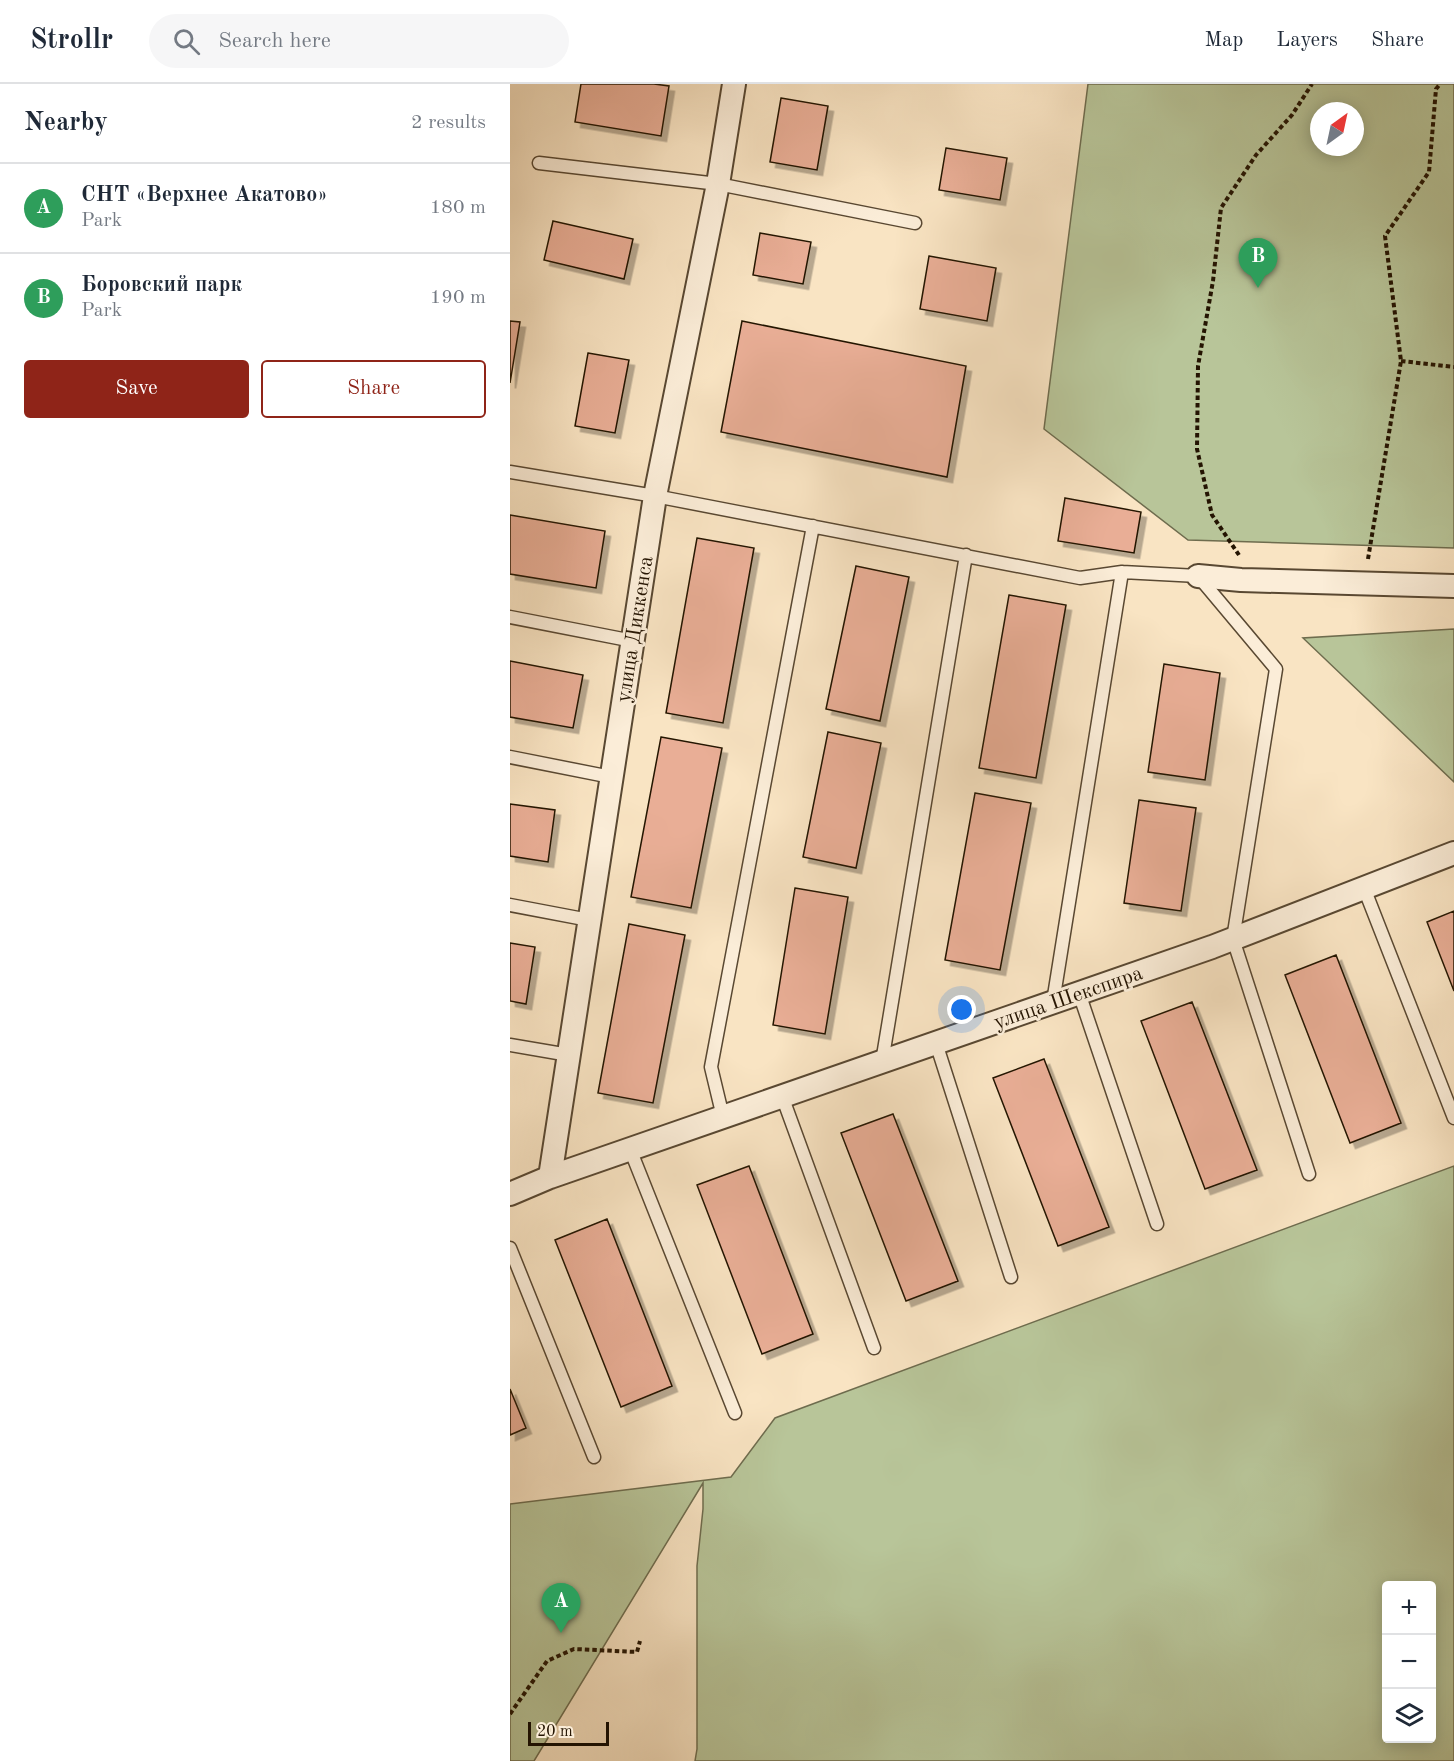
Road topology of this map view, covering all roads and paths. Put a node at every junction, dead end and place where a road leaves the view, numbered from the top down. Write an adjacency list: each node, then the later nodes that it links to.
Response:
1 (734, 84): 5 (street, улица Диккенса)
2 (1312, 84): 15 (path)
3 (1440, 84): 7 (path)
4 (539, 164): 5 (lane)
5 (718, 184): 6 (lane); 10 (street, улица Диккенса)
6 (915, 223)
7 (1401, 361): 8 (path); 16 (path)
8 (1454, 367)
9 (510, 472): 10 (lane)
10 (655, 496): 11 (lane); 19 (street, улица Диккенса)
11 (813, 526): 12 (lane); 34 (lane)
12 (966, 555): 13 (lane); 32 (lane)
13 (1122, 572): 14 (lane); 28 (lane)
14 (1198, 576): 15 (street); 26 (lane)
15 (1257, 580): 16 (street)
16 (1364, 584): 17 (street)
17 (1454, 586)
18 (510, 617): 19 (lane)
19 (633, 641): 21 (street, улица Диккенса)
20 (510, 757): 21 (lane)
21 (611, 777): 25 (street, улица Диккенса)
22 (1454, 853): 23 (street, улица Шекспира)
23 (1364, 888): 26 (street, улица Шекспира); 35 (lane)
24 (510, 905): 25 (lane)
25 (589, 920): 31 (street, улица Диккенса)
26 (1233, 939): 27 (street, улица Шекспира); 37 (lane)
27 (1079, 993): 28 (street, улица Шекспира); 40 (lane)
28 (1053, 1002): 29 (street, улица Шекспира)
29 (936, 1043): 32 (street, улица Шекспира); 42 (lane)
30 (510, 1046): 31 (lane)
31 (568, 1055): 38 (street, улица Диккенса)
32 (882, 1062): 33 (street, улица Шекспира)
33 (782, 1096): 34 (street, улица Шекспира); 43 (lane)
34 (723, 1117): 36 (street, улица Шекспира)
35 (1454, 1118)
36 (630, 1149): 38 (street, улица Шекспира); 44 (lane)
37 (1309, 1174)
38 (550, 1177): 39 (street, улица Шекспира)
39 (510, 1194)
40 (1157, 1224)
41 (510, 1248): 45 (lane)
42 (1011, 1277)
43 (874, 1348)
44 (735, 1413)
45 (594, 1457)
46 (640, 1641): 47 (path)
47 (510, 1714)

